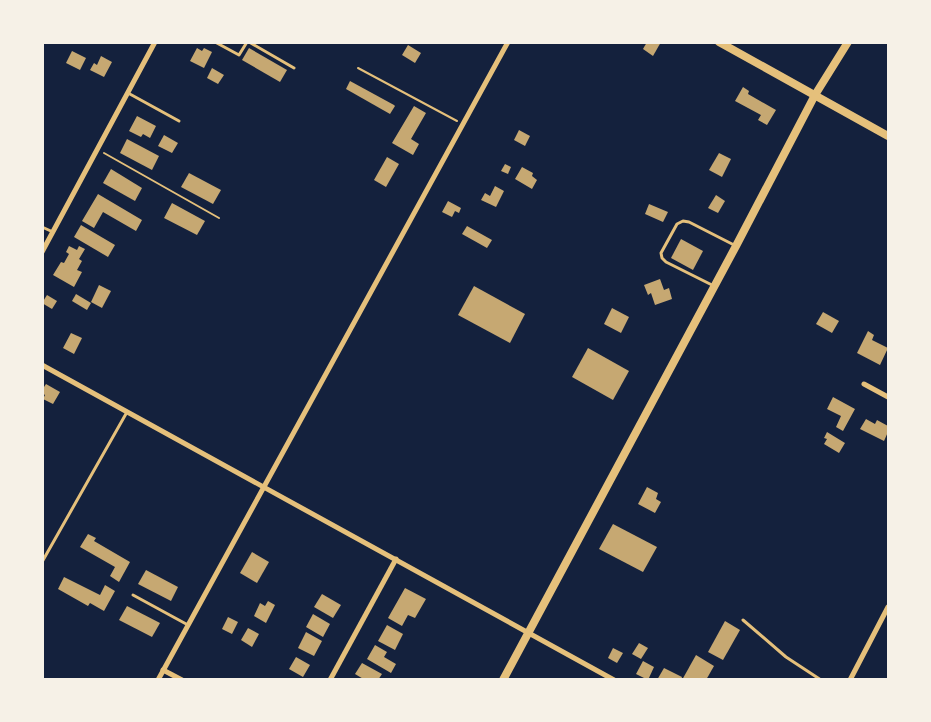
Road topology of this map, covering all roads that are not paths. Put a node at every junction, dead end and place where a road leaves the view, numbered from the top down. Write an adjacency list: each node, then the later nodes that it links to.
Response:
1 (155, 42): 8 (street)
2 (215, 42): 3 (lane)
3 (248, 42): 7 (lane)
4 (508, 42): 21 (street)
5 (719, 42): 9 (street)
6 (848, 42): 9 (street)
7 (294, 68)
8 (128, 93): 10 (lane); 13 (street)
9 (815, 95): 11 (street); 14 (street)
10 (179, 121)
11 (888, 136)
12 (42, 227): 13 (lane)
13 (53, 232): 15 (street)
14 (736, 246): 16 (street); 16 (lane)
15 (42, 252)
16 (714, 287): 28 (street)
17 (42, 365): 20 (street)
18 (864, 384): 19 (street)
19 (888, 398)
20 (127, 412): 21 (street); 23 (lane)
21 (264, 487): 22 (street); 27 (street)
22 (396, 559): 28 (street); 32 (street)
23 (42, 562)
24 (133, 595): 27 (lane)
25 (888, 607): 36 (street)
26 (743, 620): 35 (lane)
27 (188, 625): 29 (street)
28 (529, 632): 33 (street); 34 (street)
29 (163, 670): 30 (street); 31 (street)
30 (158, 680)
31 (182, 680)
32 (330, 680)
33 (503, 680)
34 (614, 680)
35 (820, 680)
36 (850, 680)

